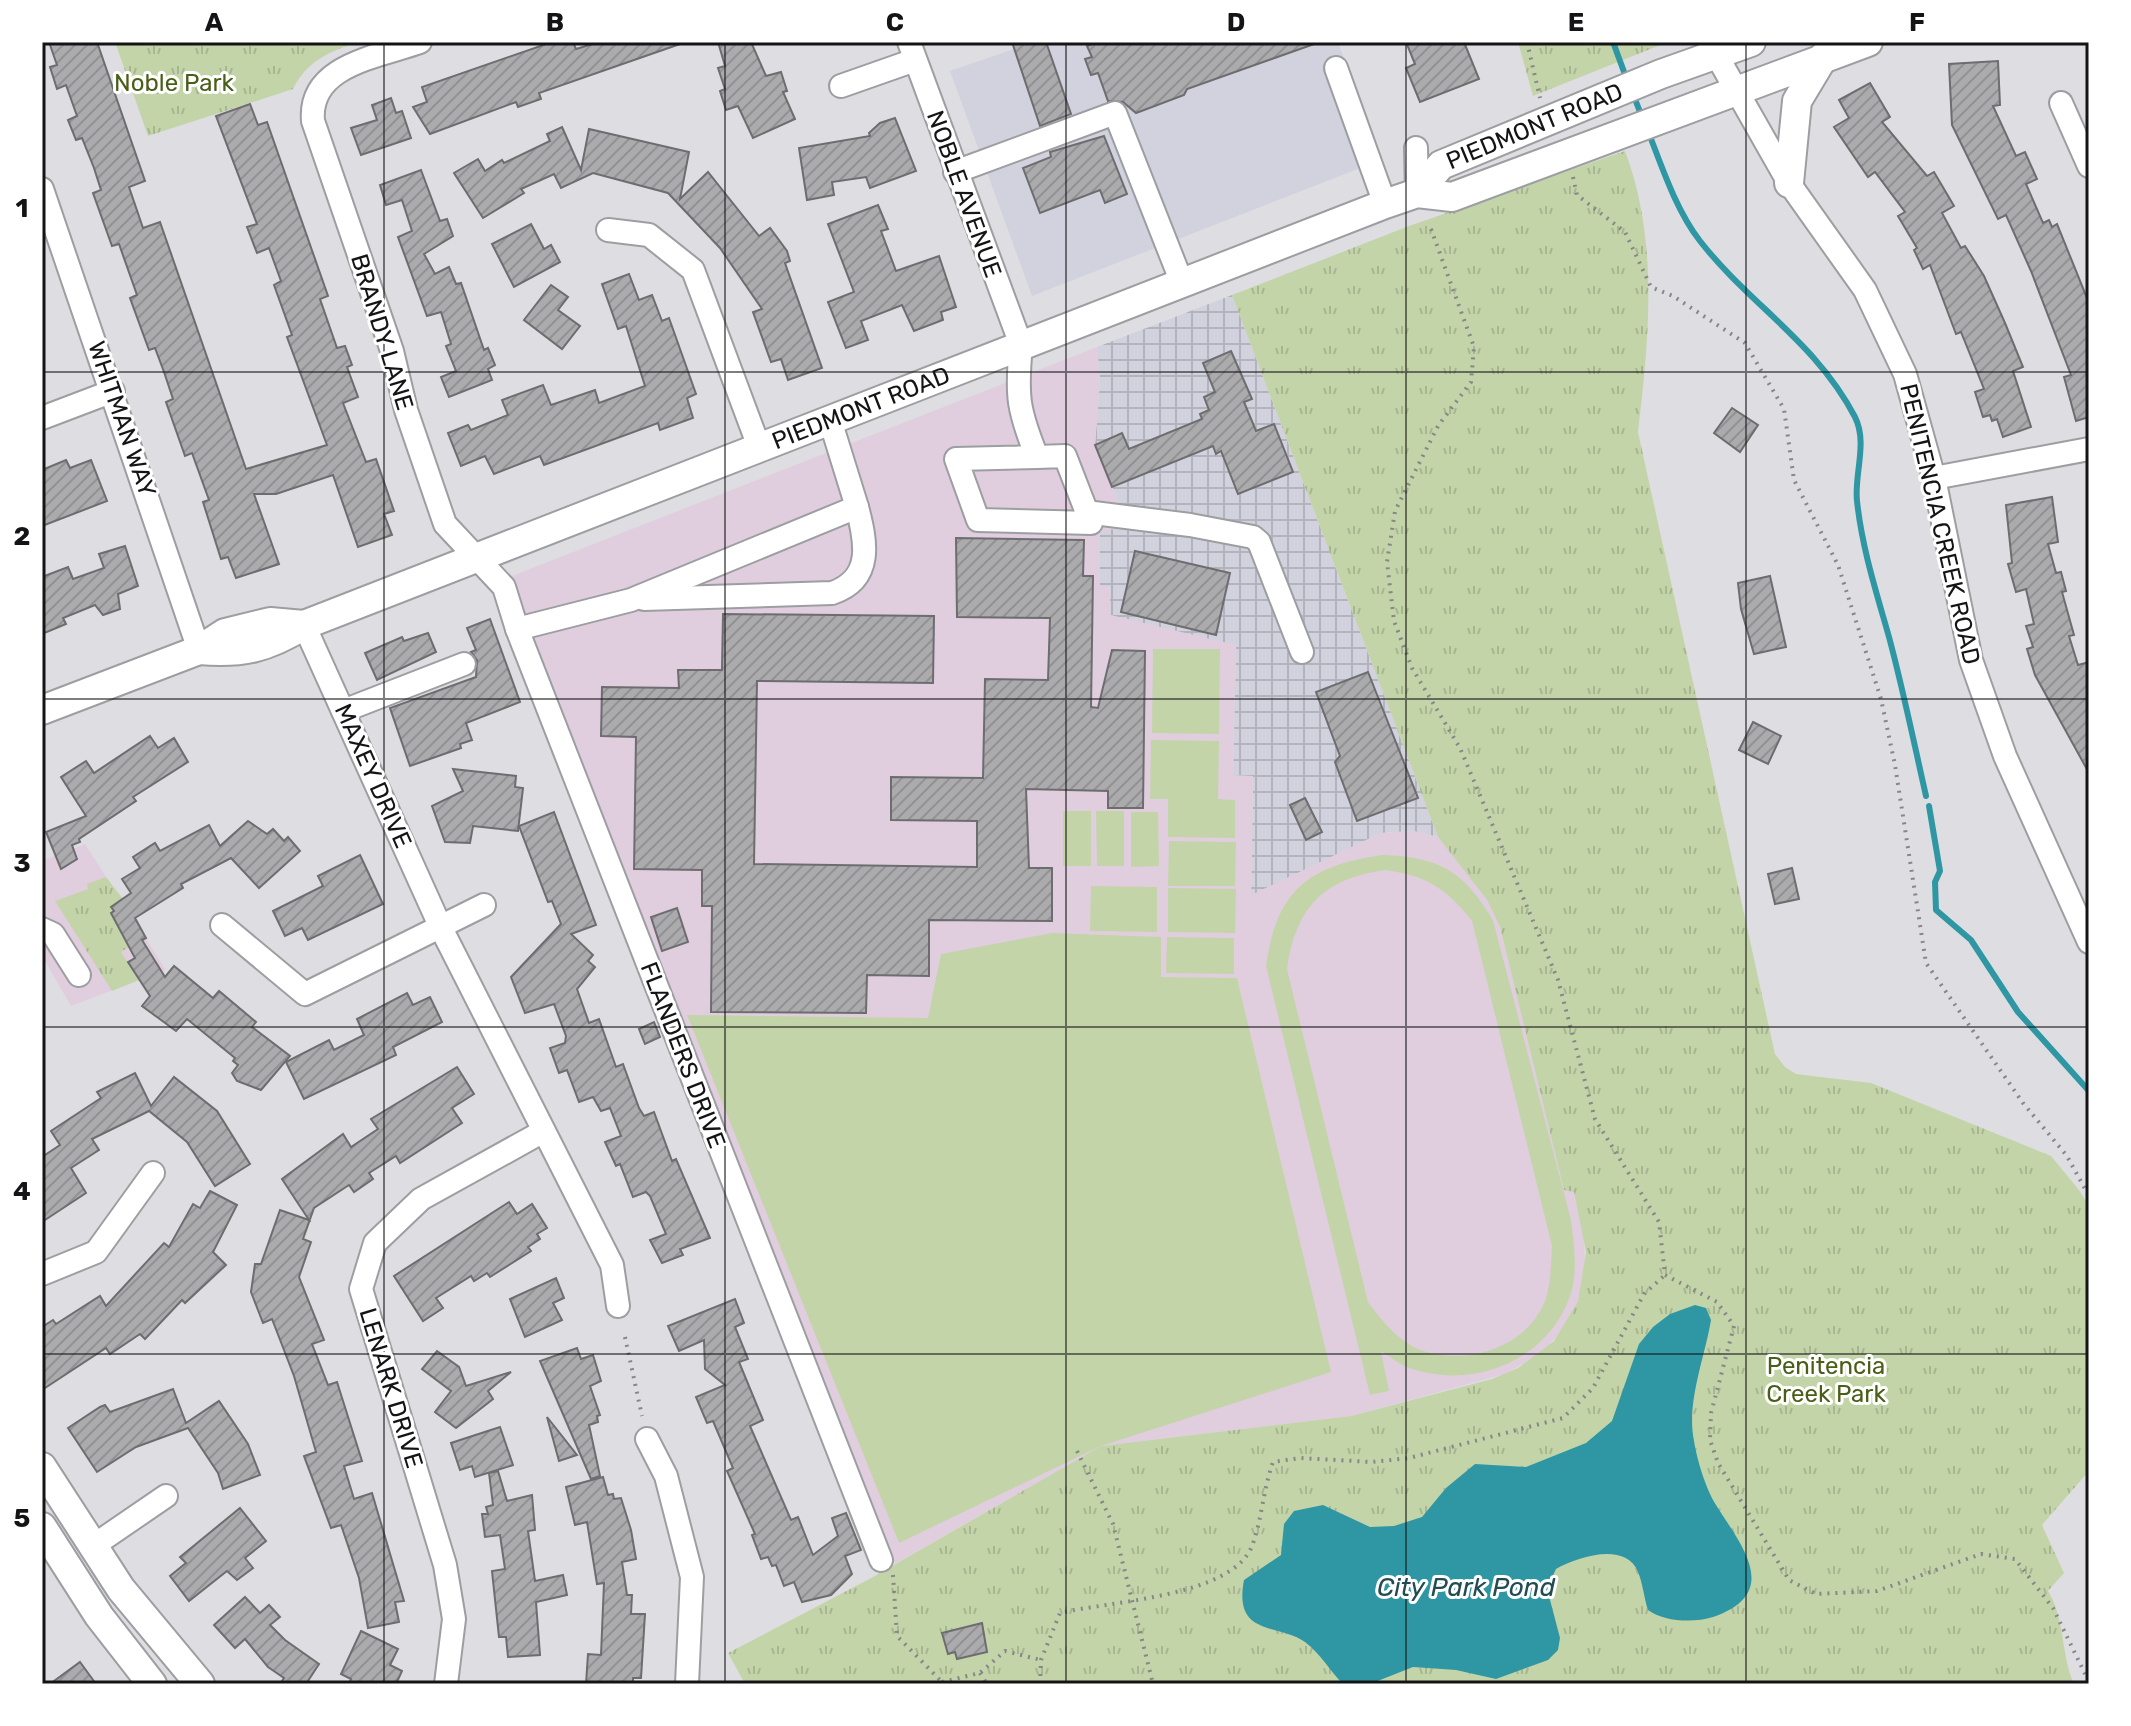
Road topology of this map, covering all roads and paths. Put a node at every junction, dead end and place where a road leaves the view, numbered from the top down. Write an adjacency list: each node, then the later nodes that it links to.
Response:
1 (420, 42): 34 (street, BRANDY LANE)
2 (1527, 42): 11 (path)
3 (1751, 42): 5 (main road, PIEDMONT ROAD)
4 (1868, 42): 7 (main road, PIEDMONT ROAD)
5 (1712, 48): 10 (street, PENITENCIA CREEK ROAD); 19 (main road, PIEDMONT ROAD)
6 (912, 51): 9 (street); 16 (street, NOBLE AVENUE)
7 (1824, 56): 10 (main road, PIEDMONT ROAD); 17 (main road)
8 (1336, 68): 20 (street)
9 (841, 86)
10 (1735, 90): 14 (main road, PIEDMONT ROAD); 17 (street, PENITENCIA CREEK ROAD)
11 (1540, 98)
12 (2061, 103): 15 (street)
13 (1416, 148): 19 (street)
14 (1576, 164): 19 (main road, PIEDMONT ROAD); 51 (path)
15 (2089, 166)
16 (955, 172): 23 (street); 24 (street, NOBLE AVENUE)
17 (1789, 183): 31 (street, PENITENCIA CREEK ROAD)
18 (42, 189): 25 (street, WHITMAN WAY)
19 (1417, 193): 20 (main road, PIEDMONT ROAD)
20 (1385, 204): 23 (main road, PIEDMONT ROAD)
21 (1431, 229): 53 (path)
22 (608, 230): 28 (street)
23 (1182, 283): 24 (main road, PIEDMONT ROAD)
24 (1021, 345): 27 (main road, PIEDMONT ROAD); 30 (street)
25 (113, 391): 26 (street); 38 (street, WHITMAN WAY)
26 (42, 418)
27 (830, 420): 28 (main road, PIEDMONT ROAD); 32 (street)
28 (759, 447): 34 (main road, PIEDMONT ROAD)
29 (2089, 449): 31 (street)
30 (1037, 457): 33 (street); 33 (street)
31 (1934, 478): 47 (street, PENITENCIA CREEK ROAD)
32 (857, 507): 35 (street); 35 (street)
33 (1086, 512): 39 (street)
34 (477, 557): 36 (main road, PIEDMONT ROAD); 37 (street, FLANDERS DRIVE)
35 (631, 600): 37 (street)
36 (304, 625): 38 (main road, PIEDMONT ROAD); 42 (street, MAXEY DRIVE)
37 (517, 629): 63 (street, FLANDERS DRIVE)
38 (199, 650): 41 (main road, PIEDMONT ROAD)
39 (1302, 652)
40 (464, 664): 42 (street)
41 (42, 710)
42 (343, 711): 45 (street, MAXEY DRIVE)
43 (484, 905): 45 (street)
44 (222, 925): 45 (street)
45 (441, 928): 49 (street, MAXEY DRIVE)
46 (42, 929): 48 (street)
47 (2089, 942)
48 (79, 975)
49 (542, 1132): 54 (street, MAXEY DRIVE); 71 (street, LENARK DRIVE)
50 (153, 1173): 52 (street)
51 (2089, 1196)
52 (42, 1274)
53 (1665, 1275): 64 (path); 67 (path)
54 (618, 1306)
55 (625, 1337): 56 (path)
56 (642, 1416)
57 (647, 1439): 72 (street)
58 (1077, 1451): 64 (path)
59 (42, 1467): 62 (main road)
60 (166, 1496): 62 (street)
61 (42, 1527): 69 (main road)
62 (93, 1546): 70 (main road)
63 (887, 1562): 68 (path)
64 (1131, 1598): 65 (path); 75 (path)
65 (1041, 1660): 66 (path); 74 (path)
66 (980, 1673): 68 (path); 73 (path)
67 (2089, 1682)
68 (942, 1683)
69 (152, 1684)
70 (200, 1684)
71 (446, 1684)
72 (687, 1684)
73 (987, 1684)
74 (1040, 1684)
75 (1153, 1684)

